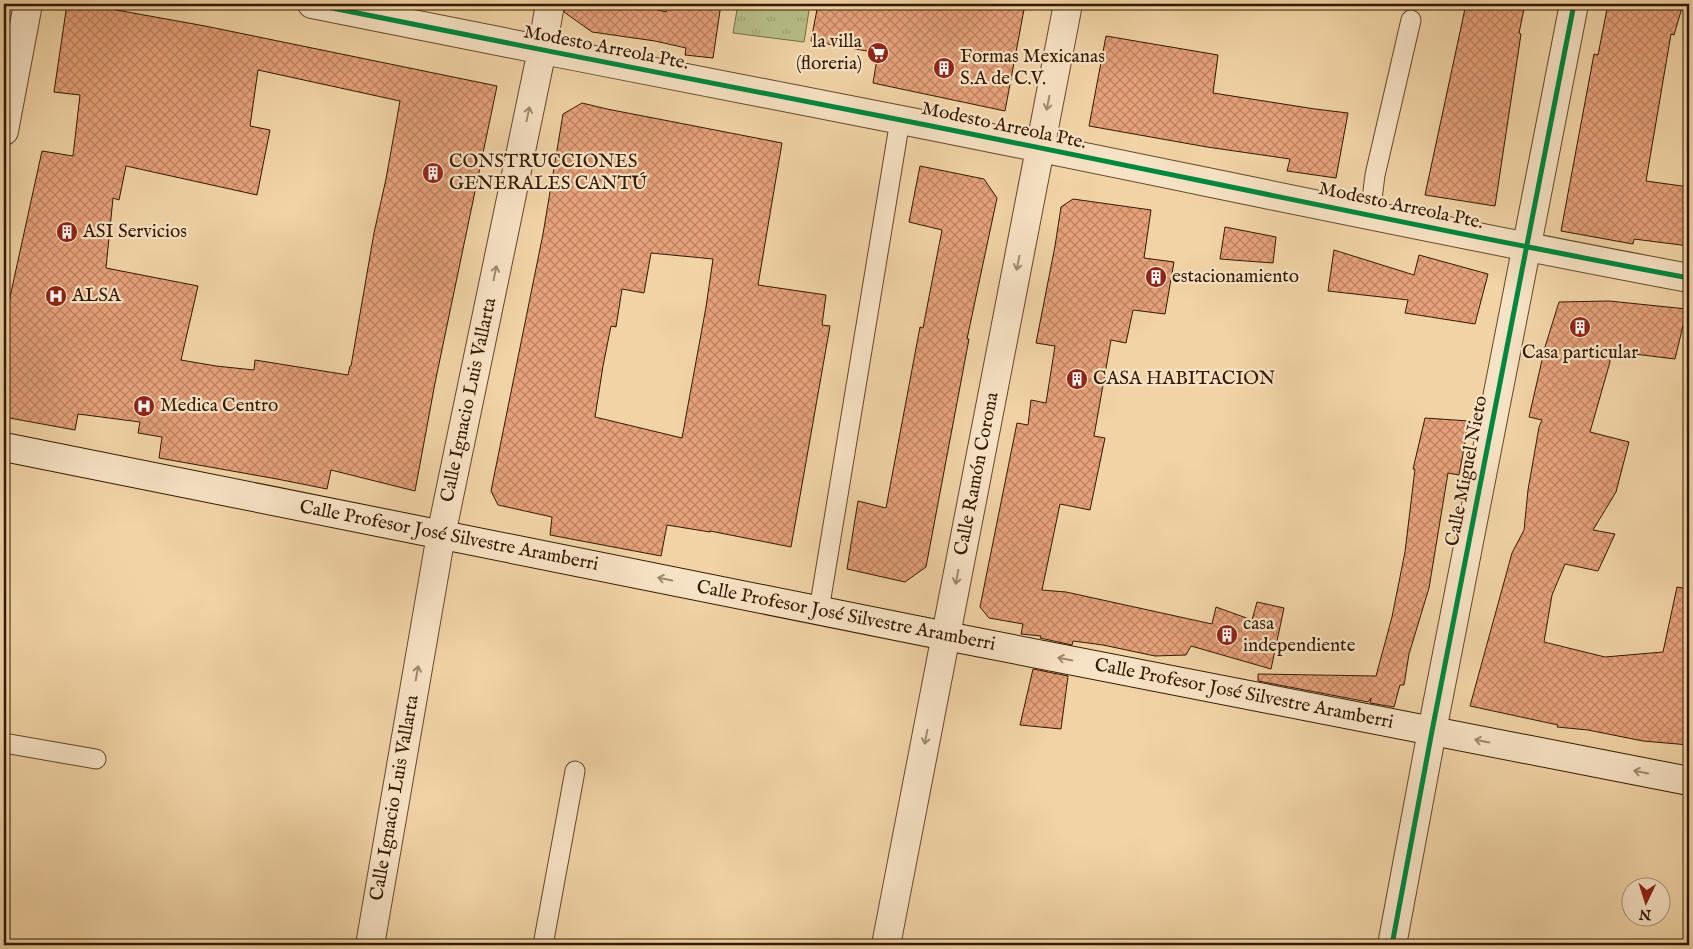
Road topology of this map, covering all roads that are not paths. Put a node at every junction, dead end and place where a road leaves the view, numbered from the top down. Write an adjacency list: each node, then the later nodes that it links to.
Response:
1 (28, 4): 9 (street)
2 (312, 4): 7 (street, Modesto Arreola Pte.)
3 (550, 4): 7 (street, Calle Ignacio Luis Vallarta)
4 (1068, 4): 10 (street, Calle Ramón Corona, one-way to 10)
5 (1574, 4): 12 (street, Calle Miguel Nieto)
6 (1411, 20): 11 (lane)
7 (542, 50): 8 (street, Modesto Arreola Pte.); 15 (street, Calle Ignacio Luis Vallarta, one-way to 7)
8 (900, 120): 10 (street, Modesto Arreola Pte.); 16 (lane)
9 (4, 131)
10 (1040, 148): 11 (street, Modesto Arreola Pte.); 17 (street, Calle Ramón Corona, one-way to 17)
11 (1370, 215): 12 (street, Modesto Arreola Pte.)
12 (1526, 247): 13 (street, Modesto Arreola Pte.); 18 (street, Calle Miguel Nieto)
13 (1689, 278)
14 (4, 448): 15 (street, Calle Profesor José Silvestre Aramberri)
15 (441, 534): 16 (street, Calle Profesor José Silvestre Aramberri, one-way to 15); 23 (street, Calle Ignacio Luis Vallarta, one-way to 15)
16 (818, 610): 17 (street, Calle Profesor José Silvestre Aramberri)
17 (946, 636): 18 (street, Calle Profesor José Silvestre Aramberri, one-way to 17); 25 (street, Calle Ramón Corona, one-way to 25)
18 (1432, 731): 22 (street, Calle Profesor José Silvestre Aramberri, one-way to 18); 26 (street, Calle Miguel Nieto)
19 (4, 743): 20 (lane)
20 (96, 759)
21 (576, 771): 24 (lane)
22 (1689, 781)
23 (370, 945)
24 (543, 945)
25 (886, 945)
26 (1392, 945)

